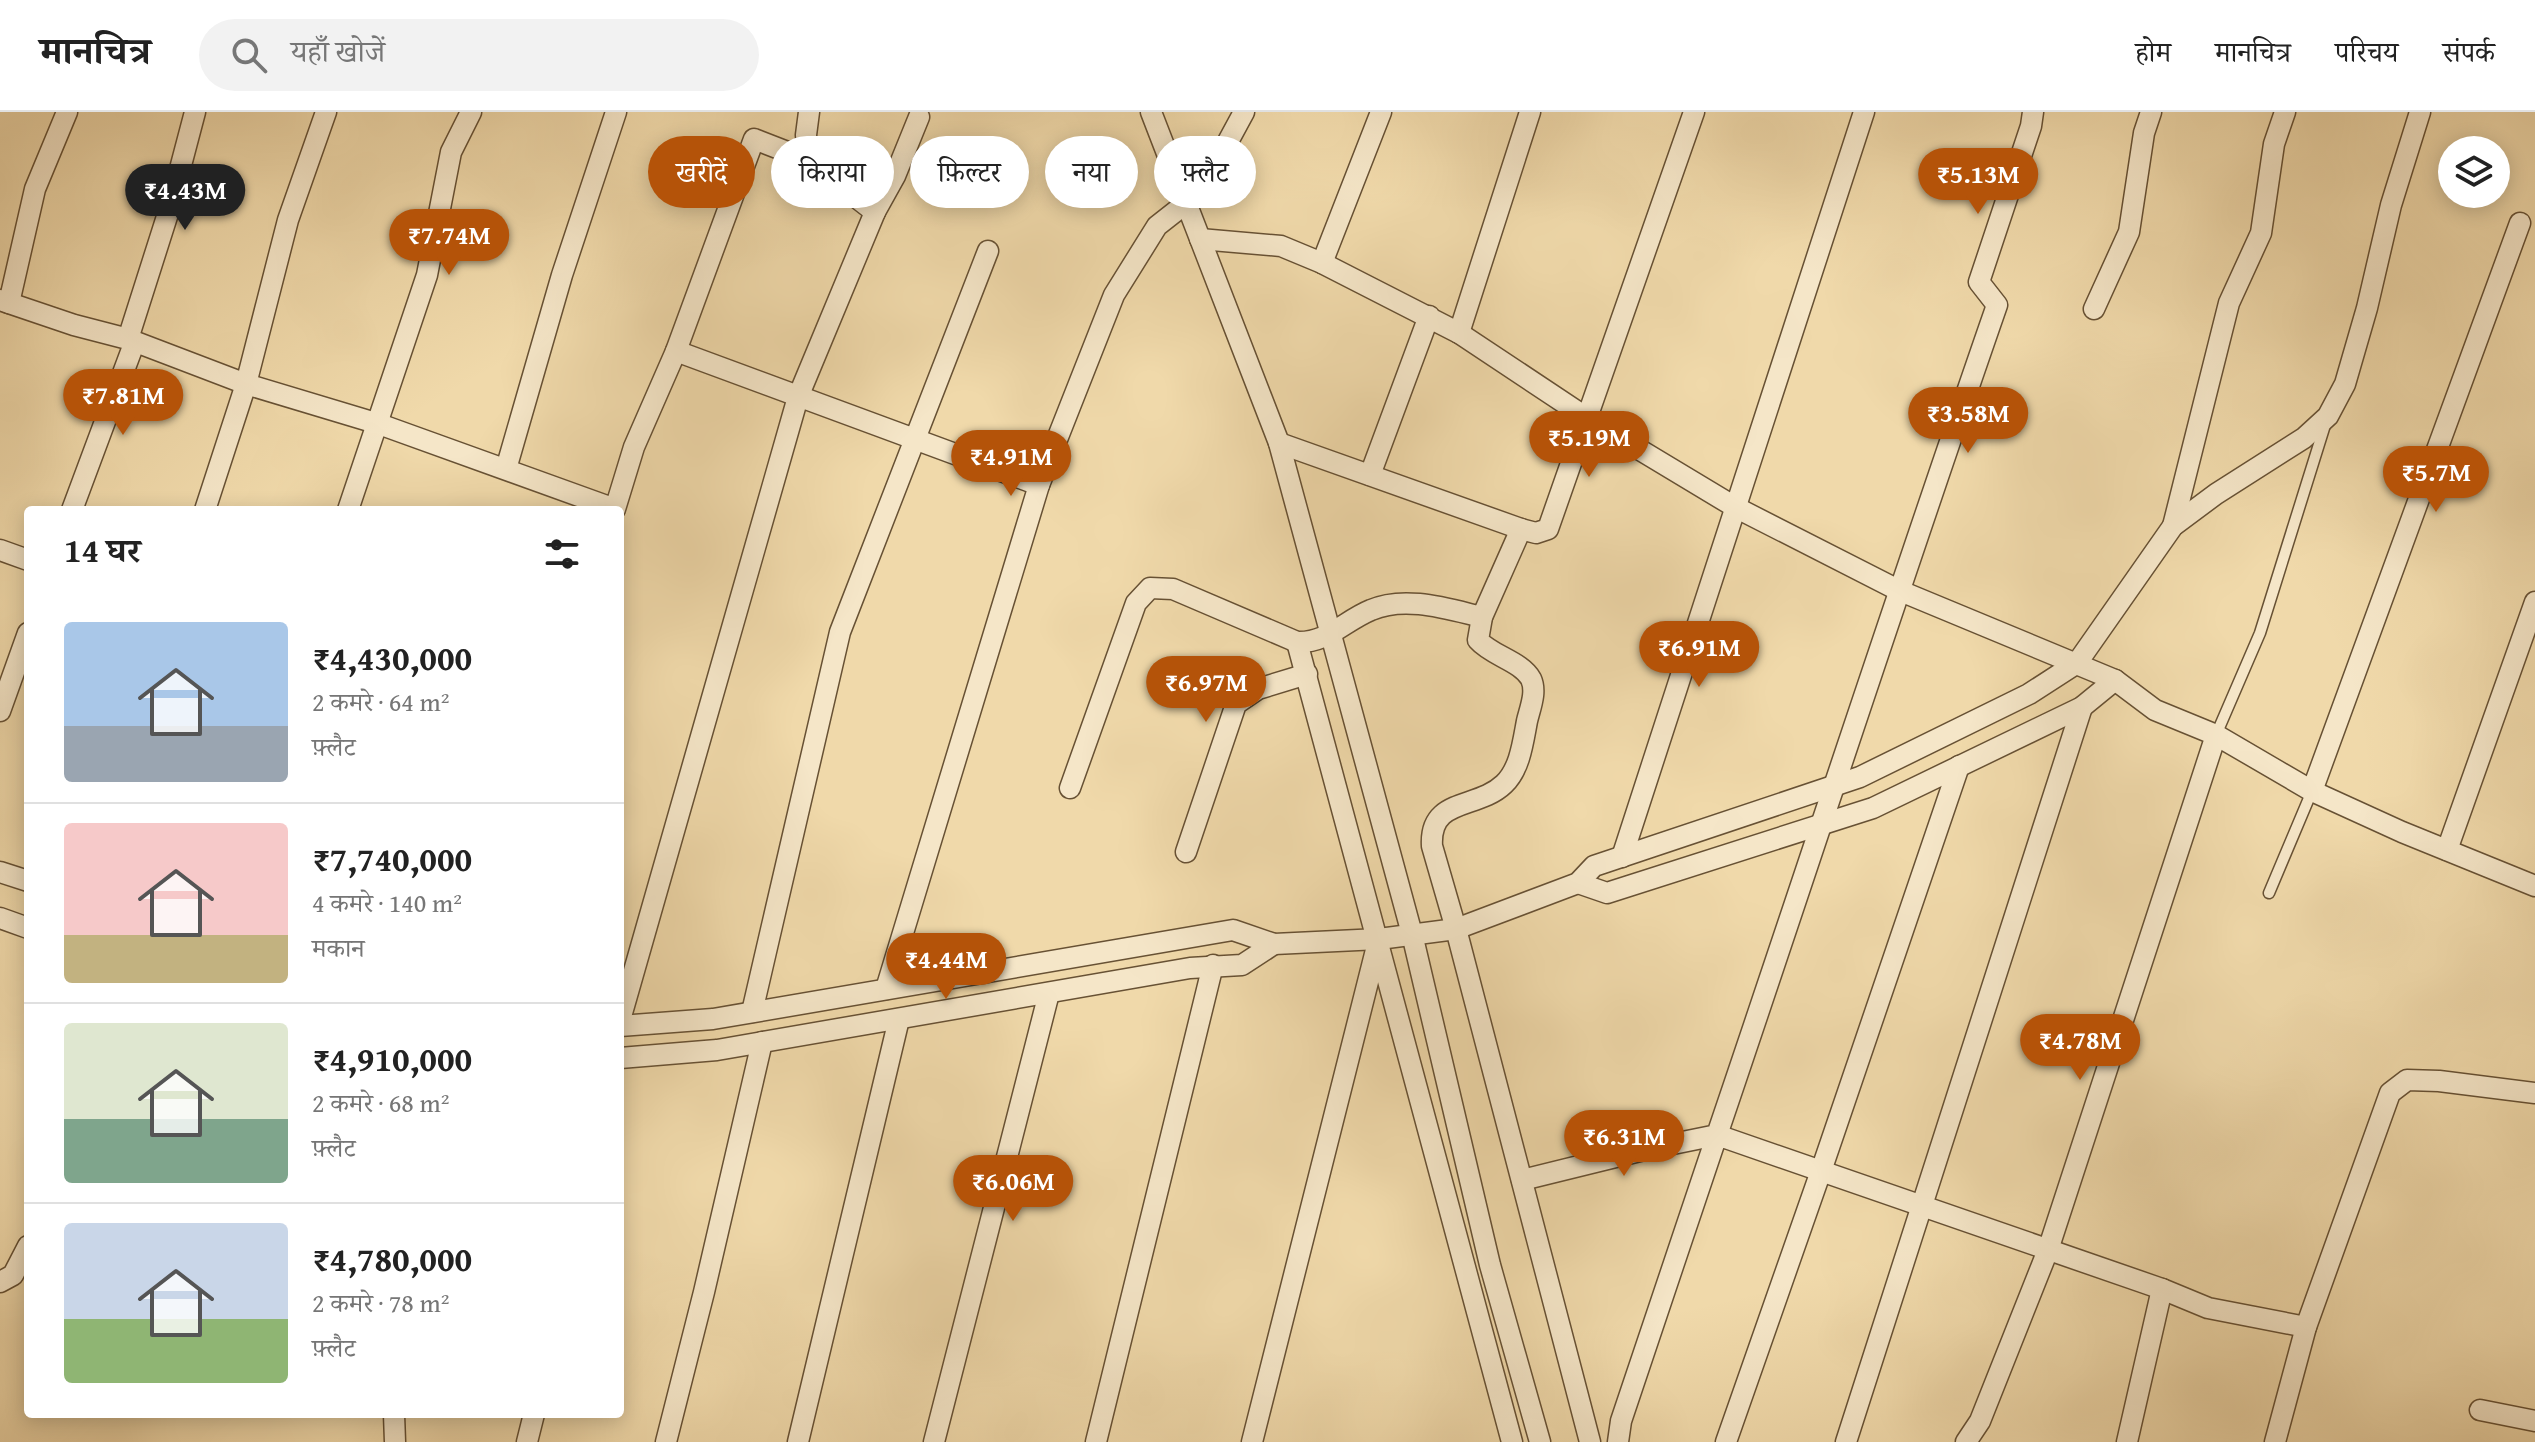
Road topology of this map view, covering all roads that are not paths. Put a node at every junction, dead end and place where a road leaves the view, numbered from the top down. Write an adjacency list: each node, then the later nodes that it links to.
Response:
1 (67, 112): 30 (street)
2 (195, 112): 34 (street)
3 (326, 112): 36 (street)
4 (471, 112): 40 (street)
5 (616, 112): 43 (street)
6 (809, 112): 18 (street)
7 (1151, 112): 19 (street)
8 (1244, 112): 20 (street)
9 (1381, 112): 29 (street)
10 (1530, 112): 33 (street)
11 (1694, 112): 39 (street)
12 (1864, 112): 51 (street)
13 (2033, 112): 56 (street)
14 (2151, 112): 31 (street)
15 (2285, 112): 52 (street)
16 (2420, 112): 38 (street)
17 (919, 117): 25 (street)
18 (806, 136)
19 (1160, 136)
20 (1231, 136)
21 (771, 146): 35 (street)
22 (870, 208): 25 (street)
23 (1180, 208): 45 (street)
24 (1187, 208): 27 (street)
25 (875, 212): 37 (street)
26 (2520, 223): 71 (street)
27 (1200, 239): 29 (street); 42 (street)
28 (988, 251): 41 (street)
29 (1322, 263): 32 (street)
30 (4, 301): 34 (street)
31 (2094, 309)
32 (1429, 316): 33 (street); 44 (street)
33 (1459, 333): 39 (street)
34 (130, 344): 36 (street); 46 (street)
35 (676, 351): 37 (street); 50 (street)
36 (246, 384): 40 (street); 47 (street)
37 (798, 397): 41 (street); 90 (street)
38 (2328, 416): 52 (street); 67 (lane)
39 (1587, 418): 51 (street); 53 (street)
40 (379, 424): 43 (street); 48 (street)
41 (915, 438): 45 (street); 91 (street)
42 (1279, 443): 44 (street); 59 (street)
43 (506, 469): 49 (street)
44 (1370, 475): 53 (street)
45 (1039, 485): 88 (street)
46 (73, 506)
47 (206, 506)
48 (349, 506)
49 (604, 506)
50 (616, 506)
51 (1735, 507): 56 (street); 75 (street)
52 (2173, 526): 62 (street)
53 (1521, 529): 58 (street)
54 (0, 550): 55 (street)
55 (24, 559)
56 (1898, 590): 62 (street); 69 (street)
57 (2535, 602): 73 (street)
58 (1482, 617): 59 (street); 83 (street)
59 (1332, 635): 60 (street); 84 (street)
60 (1297, 642): 63 (street); 70 (street)
61 (24, 644): 66 (street)
62 (2077, 663): 64 (street); 69 (street)
63 (1307, 674): 74 (street); 85 (street)
64 (2115, 680): 65 (street); 67 (street)
65 (2082, 707): 68 (street); 100 (street)
66 (0, 711)
67 (2216, 735): 71 (street); 101 (street)
68 (1959, 766): 72 (street); 98 (street)
69 (1836, 785): 72 (street); 75 (street)
70 (1070, 788)
71 (2312, 791): 73 (street); 80 (lane)
72 (1822, 824): 78 (street); 97 (street)
73 (2447, 850): 79 (street)
74 (1186, 852)
75 (1622, 857): 78 (street)
76 (0, 872): 77 (street)
77 (24, 880)
78 (1578, 883): 83 (street)
79 (2535, 886)
80 (2269, 893)
81 (0, 918): 82 (street)
82 (24, 927)
83 (1456, 929): 84 (street); 99 (street)
84 (1412, 934): 85 (street); 118 (street)
85 (1379, 939): 86 (street); 116 (street); 117 (street)
86 (1274, 944): 87 (street); 88 (street)
87 (1213, 965): 89 (street); 115 (street)
88 (886, 989): 91 (street)
89 (1049, 993): 92 (street); 114 (street)
90 (624, 1009)
91 (752, 1012): 93 (street)
92 (899, 1019): 94 (street); 113 (street)
93 (624, 1023)
94 (762, 1042): 95 (street); 112 (street)
95 (624, 1058)
96 (2535, 1093): 105 (street)
97 (1717, 1135): 98 (street); 99 (street); 120 (street)
98 (1821, 1171): 100 (street); 121 (street)
99 (1522, 1180): 119 (street)
100 (1921, 1206): 101 (street); 122 (street)
101 (2048, 1250): 104 (street); 123 (street)
102 (24, 1255): 103 (street)
103 (14, 1279)
104 (2162, 1289): 105 (street); 124 (street)
105 (2306, 1327): 125 (street)
106 (2480, 1410): 109 (street)
107 (394, 1418): 110 (street)
108 (533, 1418): 111 (street)
109 (2535, 1421)
110 (395, 1442)
111 (527, 1442)
112 (666, 1442)
113 (798, 1442)
114 (934, 1442)
115 (1096, 1442)
116 (1252, 1442)
117 (1512, 1442)
118 (1540, 1442)
119 (1590, 1442)
120 (1618, 1442)
121 (1726, 1442)
122 (1846, 1442)
123 (1966, 1442)
124 (2127, 1442)
125 (2275, 1442)

